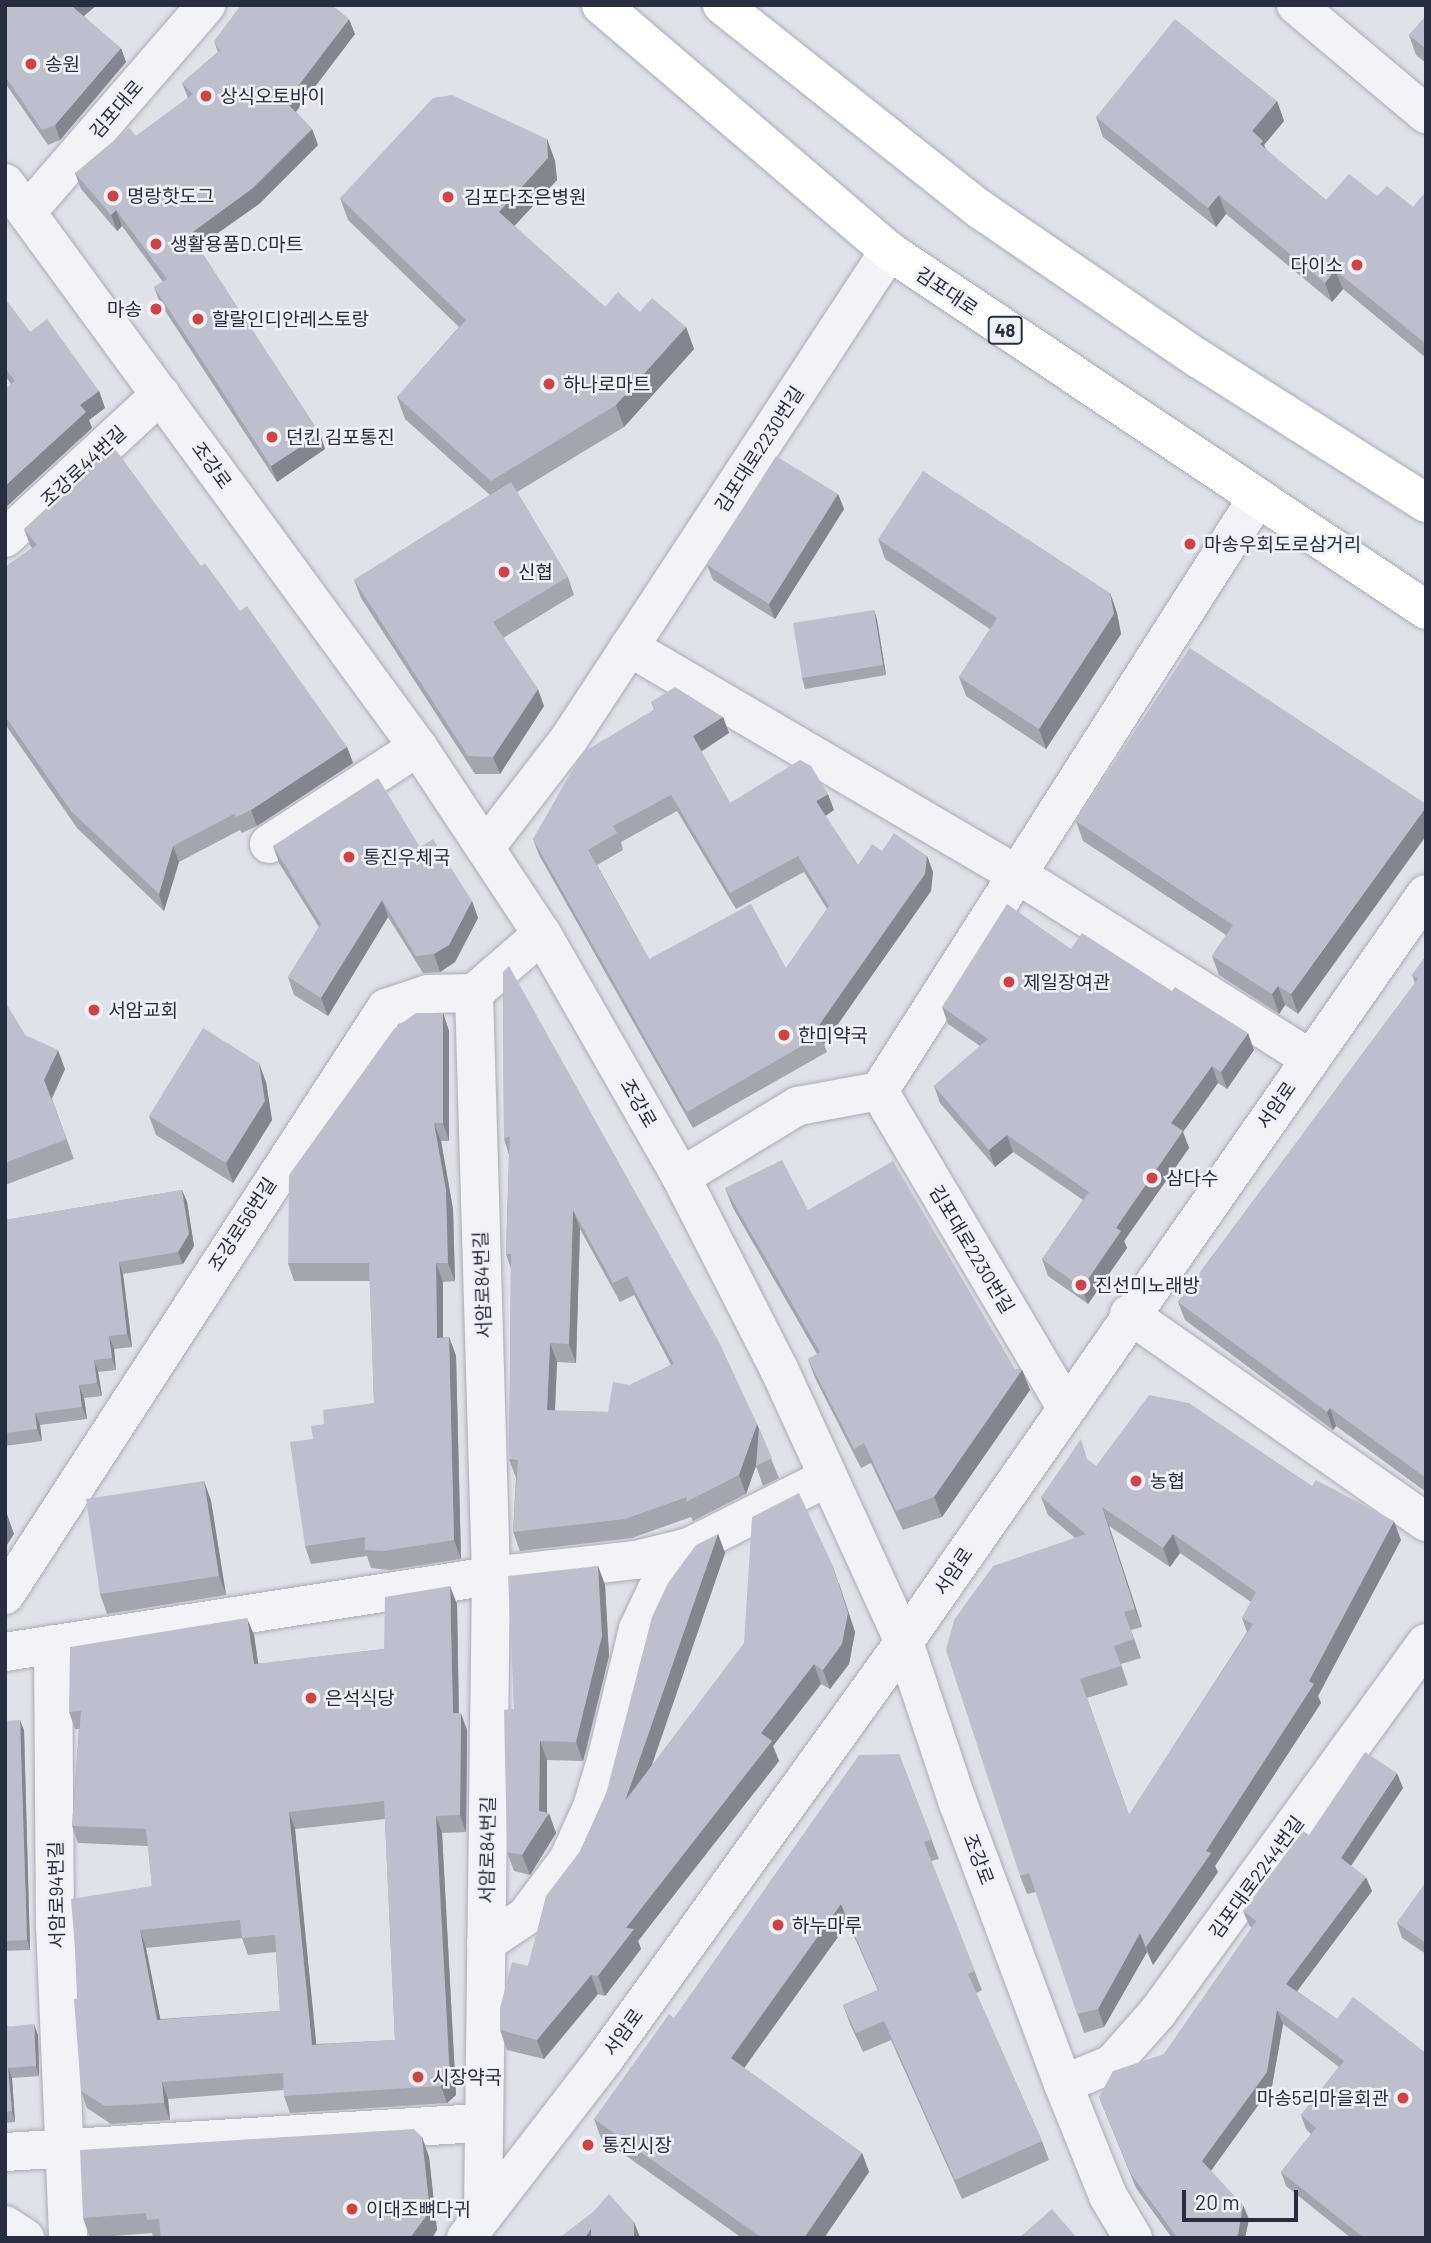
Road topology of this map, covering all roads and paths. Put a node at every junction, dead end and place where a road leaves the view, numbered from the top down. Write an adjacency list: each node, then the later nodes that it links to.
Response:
1 (206, 5): 6 (street, 김포대로)
2 (722, 5): 10 (main road)
3 (1296, 5): 5 (street)
4 (602, 9): 7 (main road, 김포대로 / 48)
5 (1426, 114)
6 (16, 198): 8 (street, 조강로)
7 (889, 251): 9 (main road, 김포대로 / 48); 13 (street, 김포대로2230번길)
8 (161, 394): 11 (street, 조강로44번길); 14 (street, 조강로)
9 (1256, 500): 12 (main road, 김포대로 / 48); 17 (street)
10 (1426, 503)
11 (5, 538)
12 (1426, 610)
13 (629, 647): 16 (street, 김포대로2230번길); 17 (street)
14 (418, 747): 15 (street); 16 (street, 조강로)
15 (269, 844)
16 (485, 848): 19 (street, 조강로)
17 (1020, 876): 21 (street); 22 (street)
18 (1426, 894): 21 (street, 서암로)
19 (542, 934): 20 (street); 23 (street, 조강로)
20 (474, 993): 29 (street, 서암로84번길); 30 (street, 조강로56번길)
21 (1308, 1058): 24 (street, 서암로)
22 (879, 1091): 23 (street); 25 (street, 김포대로2230번길)
23 (681, 1177): 26 (street, 조강로)
24 (1129, 1314): 25 (street, 서암로); 27 (street)
25 (1065, 1406): 31 (street, 서암로)
26 (827, 1478): 28 (street); 31 (street, 조강로)
27 (1426, 1522)
28 (689, 1547): 29 (street); 35 (street)
29 (491, 1576): 33 (street); 35 (street, 서암로84번길)
30 (5, 1595)
31 (904, 1642): 36 (street, 조강로); 41 (street, 서암로)
32 (1426, 1643): 36 (street, 김포대로2244번길)
33 (53, 1644): 34 (street); 38 (street, 서암로94번길)
34 (5, 1652)
35 (486, 1943): 37 (street, 서암로84번길)
36 (1063, 2084): 44 (street, 조강로)
37 (483, 2123): 38 (street); 41 (street, 서암로84번길)
38 (65, 2147): 39 (street); 43 (street, 서암로94번길)
39 (5, 2152)
40 (5, 2225): 42 (street)
41 (474, 2227)
42 (25, 2238)
43 (68, 2238)
44 (1133, 2238)

